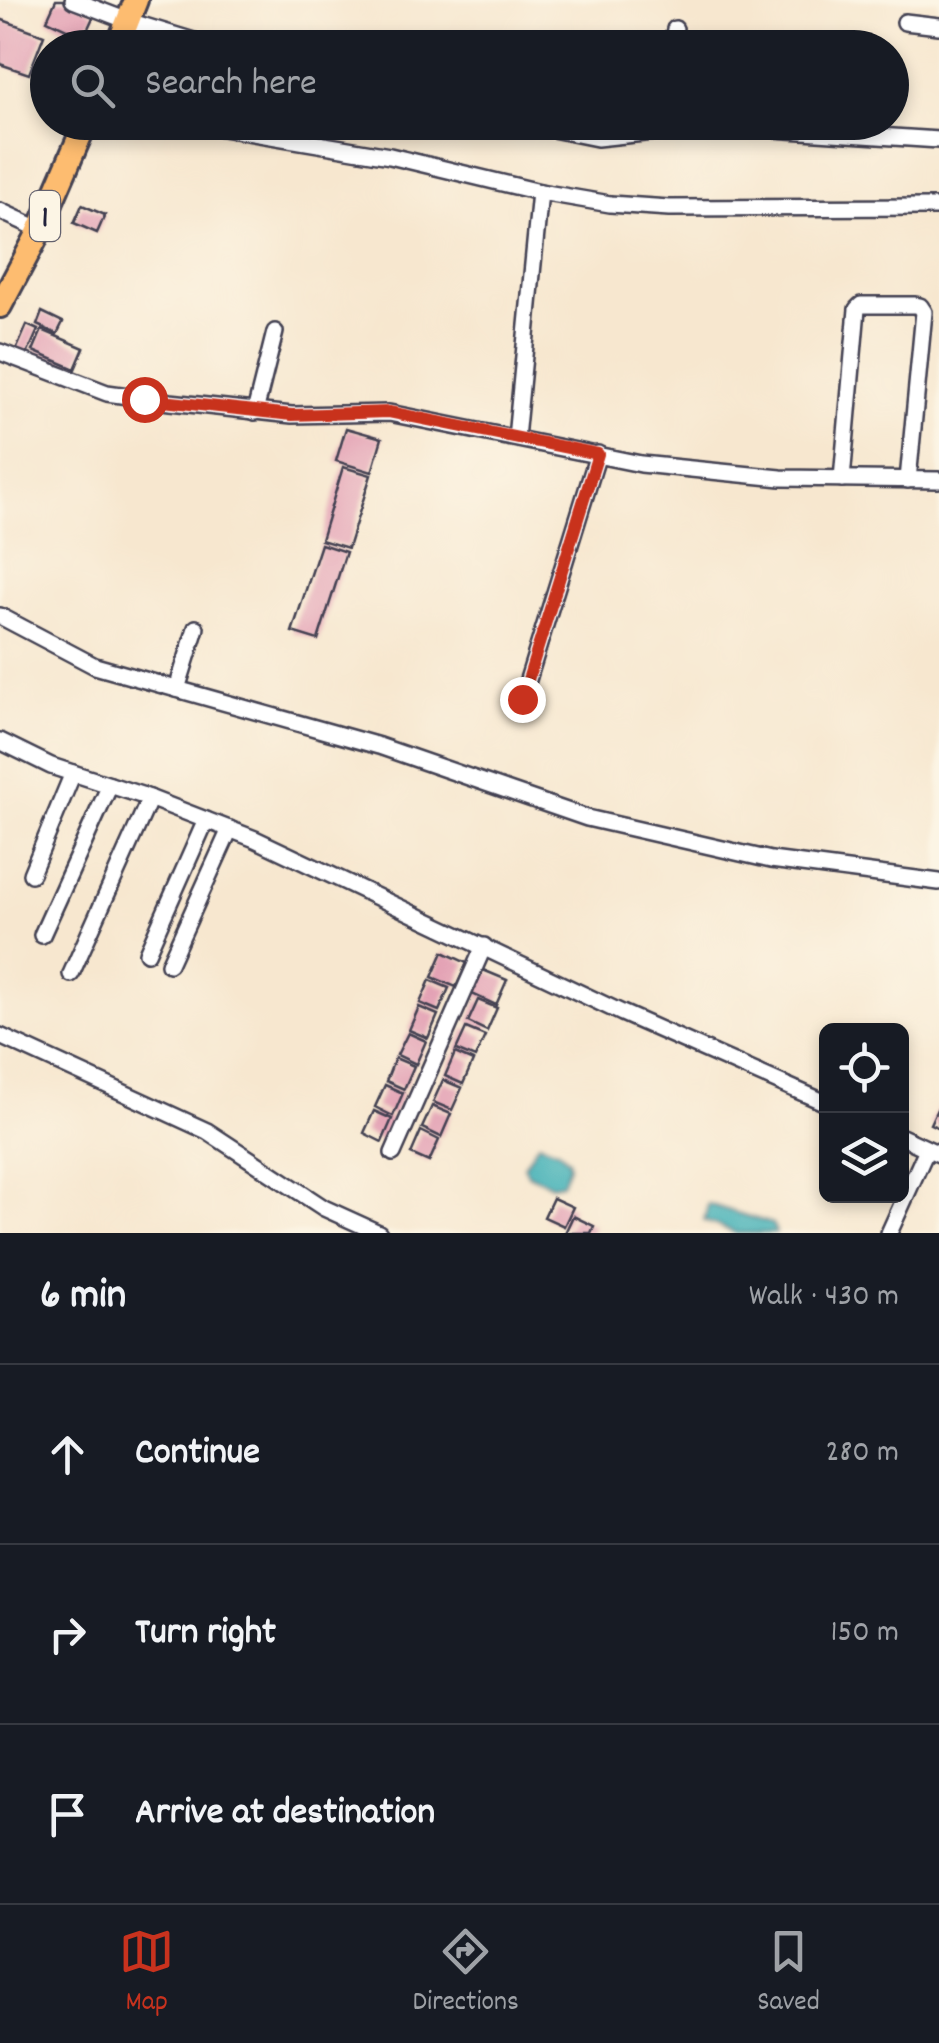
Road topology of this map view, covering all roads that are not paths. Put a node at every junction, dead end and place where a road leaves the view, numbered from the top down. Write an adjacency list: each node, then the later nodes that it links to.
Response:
1 (73, 0): 2 (street)
2 (132, 10): 5 (street)
3 (905, 22): 4 (street)
4 (939, 26)
5 (177, 30)
6 (909, 138): 9 (street)
7 (78, 140): 13 (highway, 1)
8 (294, 140): 10 (street)
9 (939, 140)
10 (540, 192): 11 (street); 18 (street)
11 (939, 207)
12 (0, 211): 13 (street)
13 (40, 229): 14 (highway, 1)
14 (0, 306)
15 (275, 332): 17 (street)
16 (0, 352): 17 (street)
17 (255, 412): 18 (street)
18 (516, 438): 19 (street)
19 (598, 454): 20 (street); 26 (street)
20 (842, 479): 21 (street); 21 (street)
21 (908, 480): 22 (street)
22 (939, 480)
23 (0, 616): 25 (street)
24 (196, 628): 25 (street)
25 (177, 689): 34 (street)
26 (522, 699)
27 (0, 741): 28 (street)
28 (74, 773): 29 (street); 33 (street)
29 (110, 785): 30 (street); 35 (street)
30 (150, 798): 31 (street); 39 (street)
31 (206, 820): 32 (street); 37 (street)
32 (230, 829): 36 (street); 38 (street)
33 (32, 874)
34 (939, 882)
35 (42, 934)
36 (484, 946): 41 (street); 44 (street)
37 (147, 952)
38 (169, 964)
39 (71, 974)
40 (0, 1036): 45 (street)
41 (819, 1101)
42 (909, 1140): 43 (street)
43 (933, 1151): 46 (street)
44 (392, 1154)
45 (379, 1233)
46 (889, 1233)

